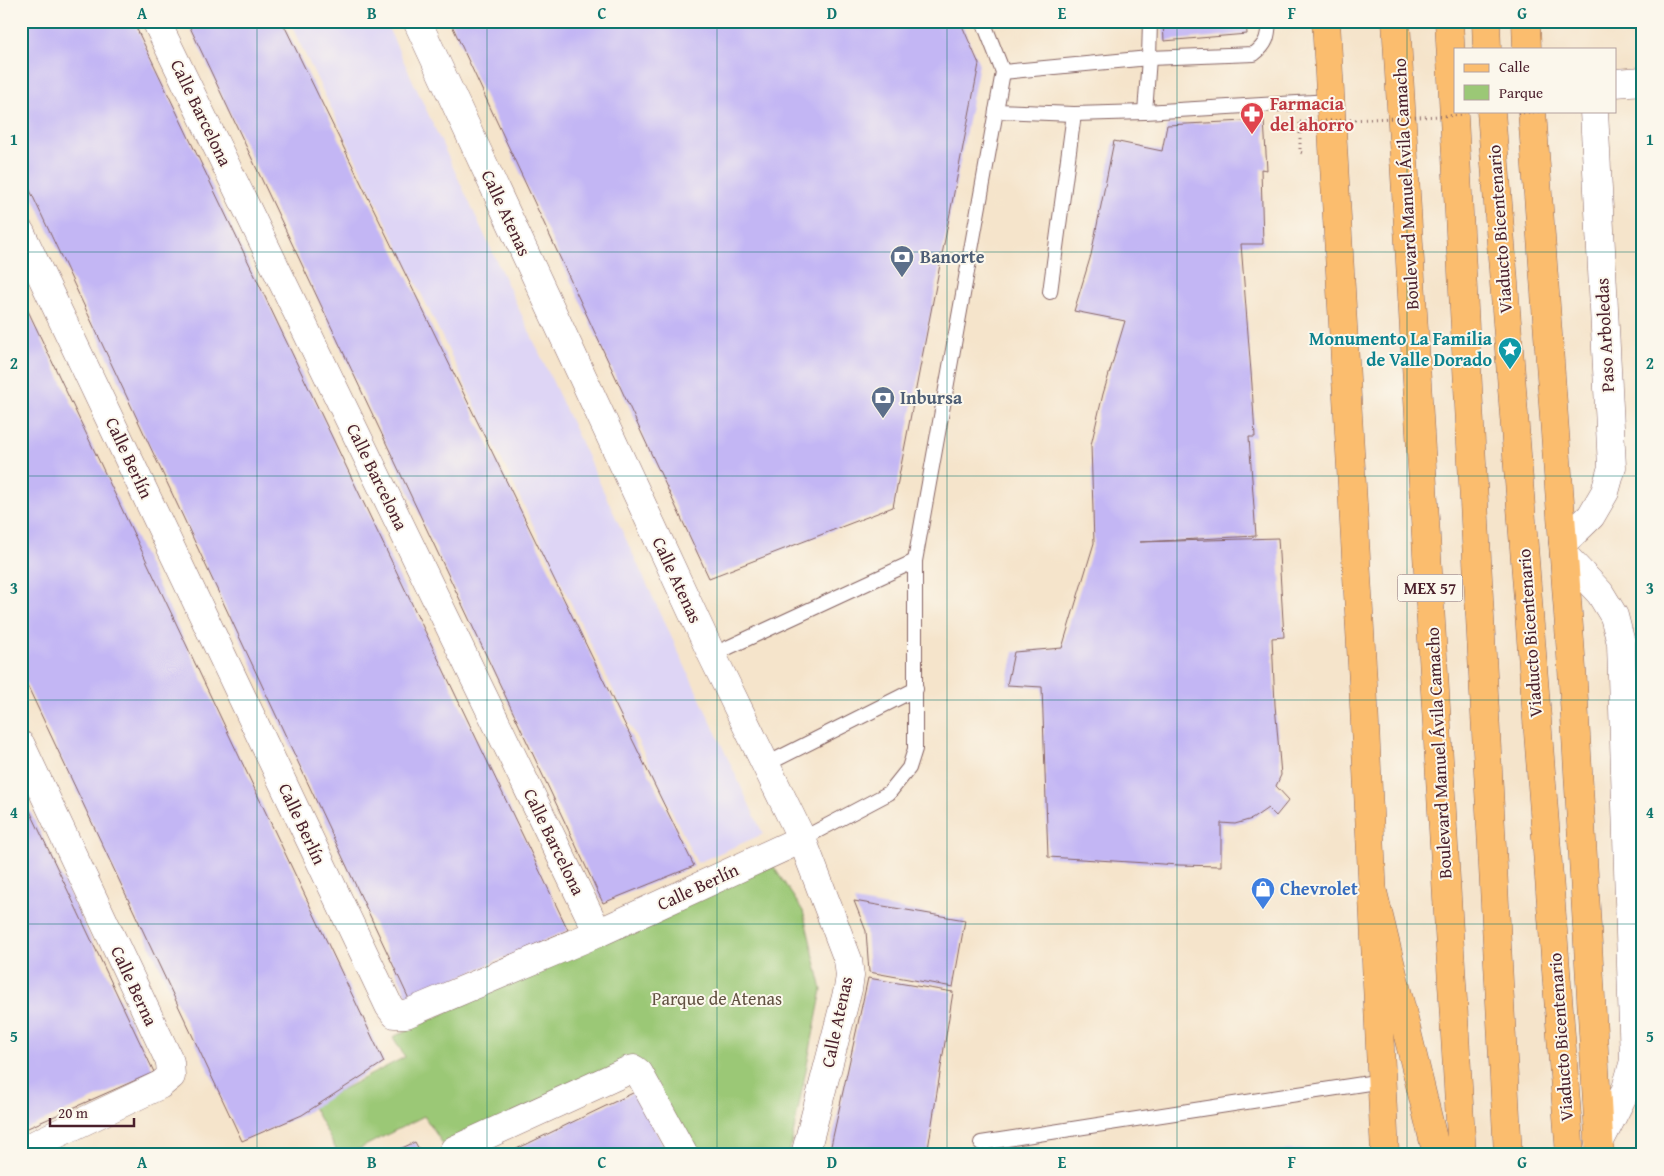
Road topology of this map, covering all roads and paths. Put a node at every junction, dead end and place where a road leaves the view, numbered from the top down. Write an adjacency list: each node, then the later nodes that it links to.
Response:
1 (156, 21): 35 (street, Calle Barcelona)
2 (417, 21): 29 (street, Calle Atenas)
3 (984, 21): 14 (lane)
4 (1150, 21): 13 (lane)
5 (1269, 21): 13 (lane)
6 (1326, 21): 17 (main road)
7 (1396, 21): 45 (main road, Boulevard Manuel Ávila Camacho / MEX 57)
8 (1449, 21): 46 (main road, MEX 57)
9 (1486, 21): 11 (main road)
10 (1526, 21): 12 (main road)
11 (1487, 48)
12 (1527, 48)
13 (1149, 58): 14 (lane); 19 (lane)
14 (1003, 72): 18 (lane)
15 (1643, 81): 16 (street)
16 (1616, 83)
17 (1330, 101): 19 (lane); 34 (main road)
18 (996, 111): 23 (lane); 28 (lane)
19 (1145, 112): 23 (lane)
20 (1525, 112): 27 (main road)
21 (1594, 112): 27 (street, Paso Arboledas)
22 (1480, 113): 24 (path, bridge); 47 (main road, Viaducto Bicentenario, bridge)
23 (1074, 114): 26 (lane)
24 (1300, 122)
25 (21, 233): 35 (street, Calle Berlín)
26 (1050, 292)
27 (1563, 549): 38 (main road); 38 (street)
28 (915, 561): 29 (lane); 30 (lane)
29 (712, 654): 32 (street, Calle Atenas)
30 (916, 689): 32 (lane); 33 (lane)
31 (21, 746): 39 (street, Calle Berna)
32 (764, 764): 33 (street, Calle Atenas)
33 (802, 839): 35 (street, Calle Berlín); 42 (street, Calle Atenas)
34 (1373, 892): 36 (main road); 44 (main road)
35 (598, 933)
36 (1382, 1082): 37 (lane); 43 (main road)
37 (981, 1144)
38 (1599, 1149)
39 (21, 1151)
40 (451, 1155): 41 (street)
41 (684, 1155)
42 (805, 1155)
43 (1385, 1155)
44 (1437, 1155)
45 (1462, 1155)
46 (1508, 1155)
47 (1570, 1155)

